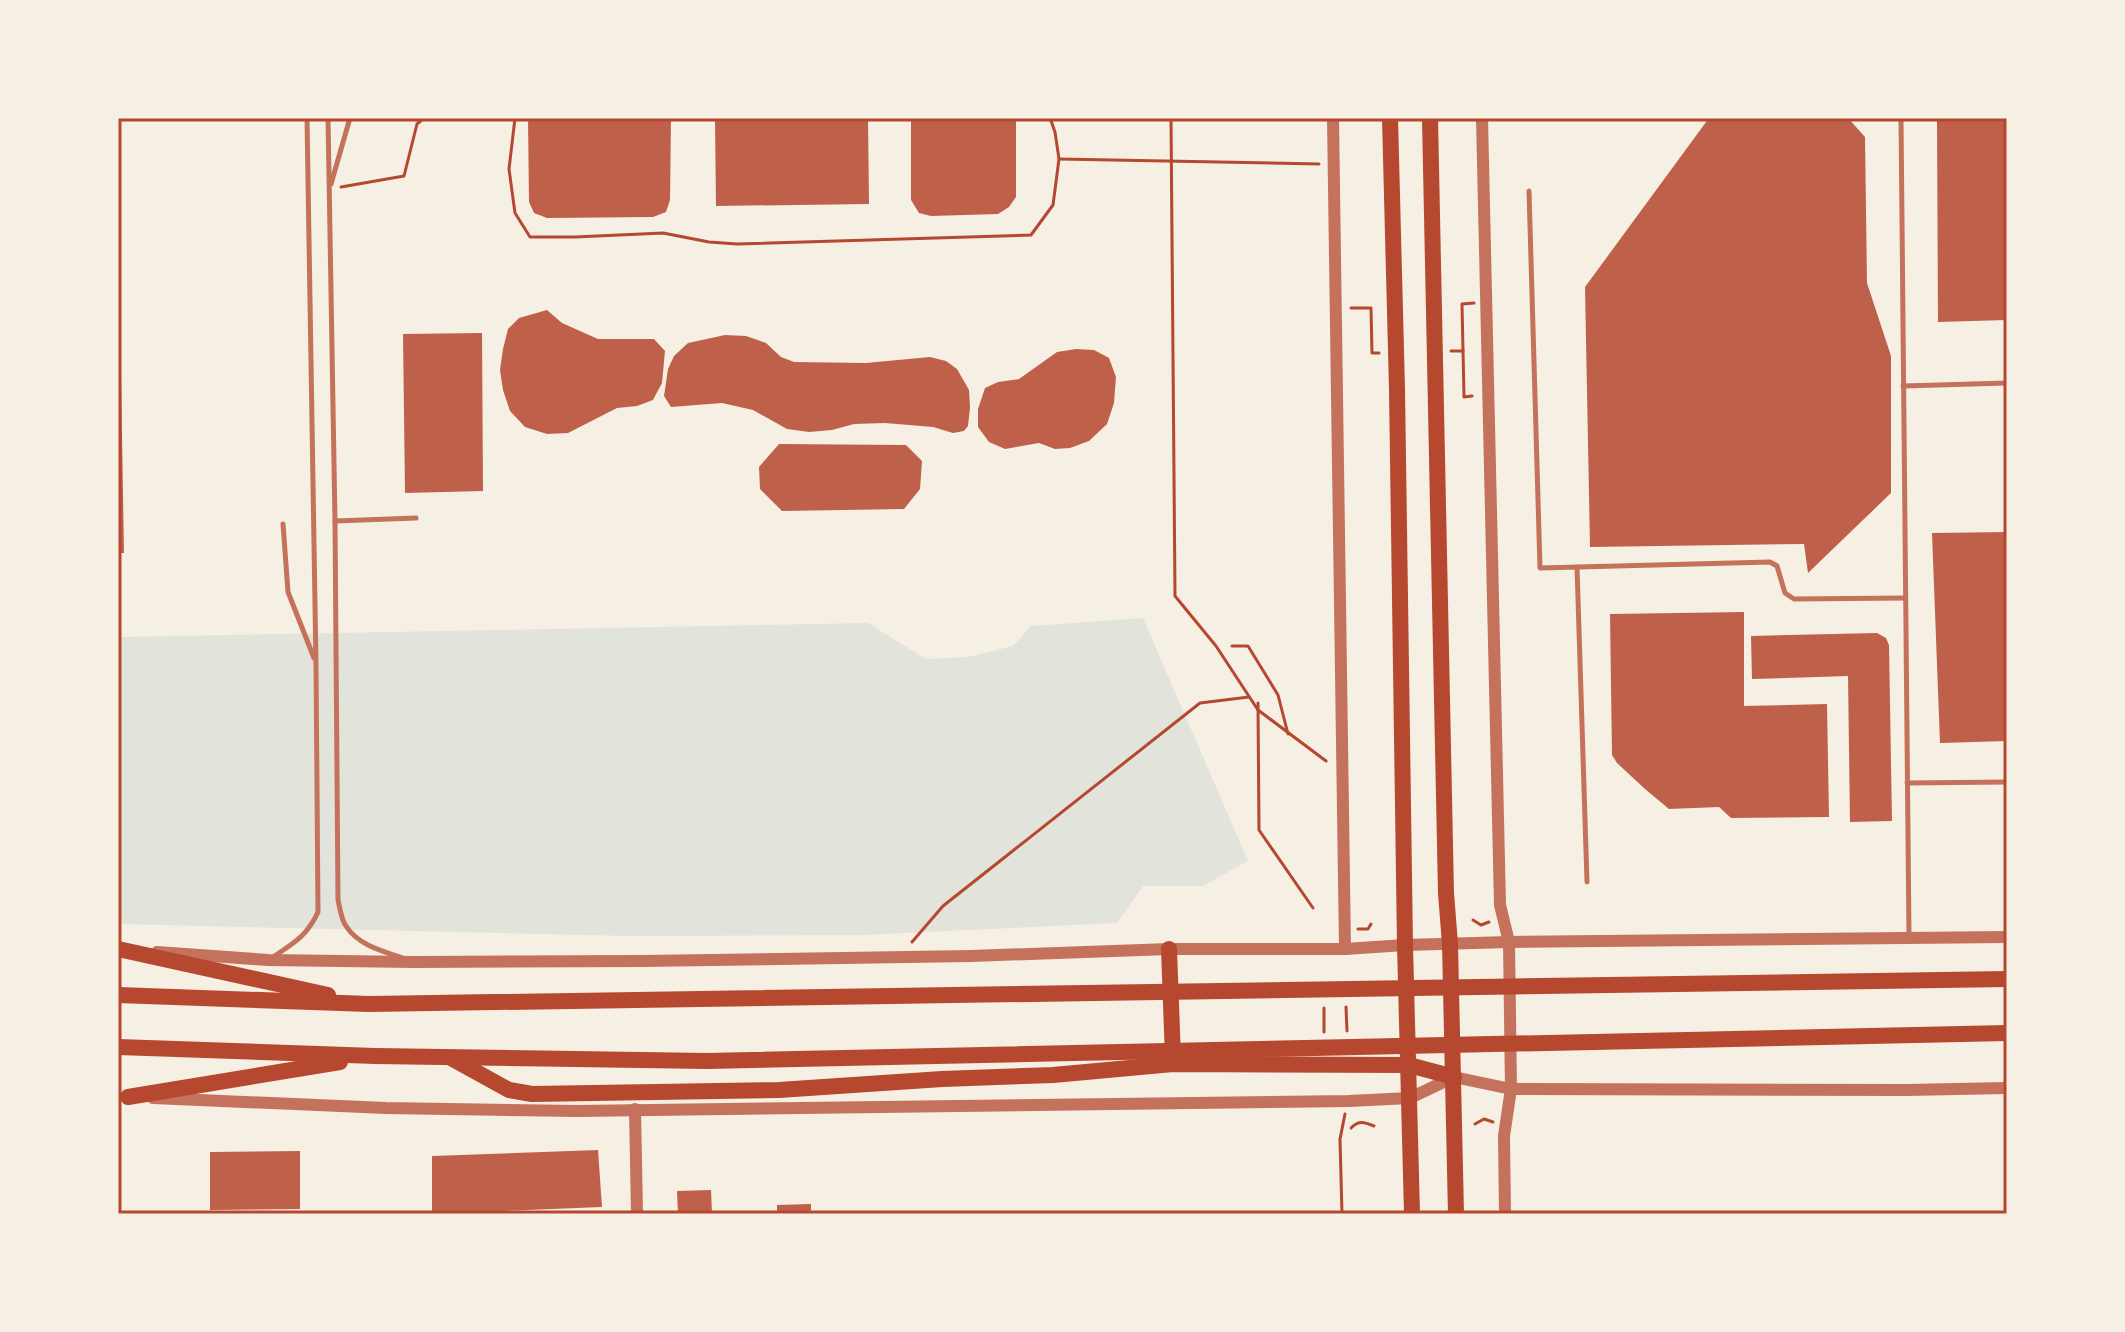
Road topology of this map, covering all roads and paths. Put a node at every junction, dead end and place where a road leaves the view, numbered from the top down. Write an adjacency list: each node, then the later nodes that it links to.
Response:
1 (307, 118): 30 (lane)
2 (328, 118): 16 (lane)
3 (350, 118): 16 (lane)
4 (424, 118): 16 (path)
5 (515, 118): 13 (path)
6 (1050, 118): 13 (path)
7 (1171, 118): 14 (path)
8 (1333, 118): 15 (street)
9 (1390, 118): 46 (highway)
10 (1430, 118): 45 (highway)
11 (1482, 118): 44 (street)
12 (1901, 118): 22 (lane)
13 (1059, 159): 14 (path)
14 (1172, 161): 15 (path); 31 (path)
15 (1334, 164): 19 (street)
16 (330, 189): 25 (lane)
17 (1529, 191): 27 (lane)
18 (1462, 304): 23 (path)
19 (1335, 308): 20 (path); 35 (street)
20 (1371, 308)
21 (2007, 383): 22 (lane)
22 (1903, 386): 28 (lane)
23 (1464, 397)
24 (416, 518): 25 (lane)
25 (335, 521): 52 (lane)
26 (283, 524): 30 (lane)
27 (1577, 567): 28 (lane); 38 (lane)
28 (1905, 598): 37 (lane)
29 (1232, 646): 34 (path)
30 (316, 665): 51 (lane)
31 (1249, 697): 33 (path); 50 (path)
32 (1258, 703): 33 (path)
33 (1258, 710): 34 (path); 39 (path)
34 (1288, 734): 35 (path)
35 (1342, 773): 49 (street)
36 (2007, 782): 37 (lane)
37 (1907, 783): 43 (lane)
38 (1587, 882)
39 (1313, 908)
40 (1473, 920): 41 (path)
41 (1492, 920)
42 (2007, 937): 43 (street)
43 (1909, 938): 44 (street)
44 (1509, 942): 45 (street); 66 (street)
45 (1450, 944): 46 (street); 64 (highway)
46 (1405, 945): 49 (street); 63 (highway)
47 (118, 949): 51 (street); 56 (highway)
48 (1169, 949): 49 (street); 50 (street); 62 (highway)
49 (1345, 949)
50 (899, 957): 52 (street)
51 (268, 960): 52 (street)
52 (415, 962)
53 (2007, 979): 56 (highway)
54 (118, 995): 56 (highway)
55 (1325, 999): 58 (path)
56 (369, 1004)
57 (2007, 1033): 61 (highway)
58 (1324, 1042)
59 (118, 1047): 60 (highway)
60 (375, 1056): 61 (highway); 67 (highway)
61 (449, 1057): 62 (highway)
62 (1173, 1064): 63 (highway)
63 (1409, 1065): 64 (highway); 68 (highway)
64 (1454, 1077): 66 (street); 68 (street); 76 (highway)
65 (2007, 1088): 66 (street)
66 (1511, 1089): 77 (street)
67 (123, 1097): 69 (street)
68 (1410, 1098): 69 (street); 75 (highway)
69 (635, 1109): 74 (street)
70 (1475, 1124): 71 (path)
71 (1495, 1124)
72 (1374, 1126): 73 (path)
73 (1351, 1128)
74 (637, 1214)
75 (1412, 1214)
76 (1456, 1214)
77 (1505, 1214)

